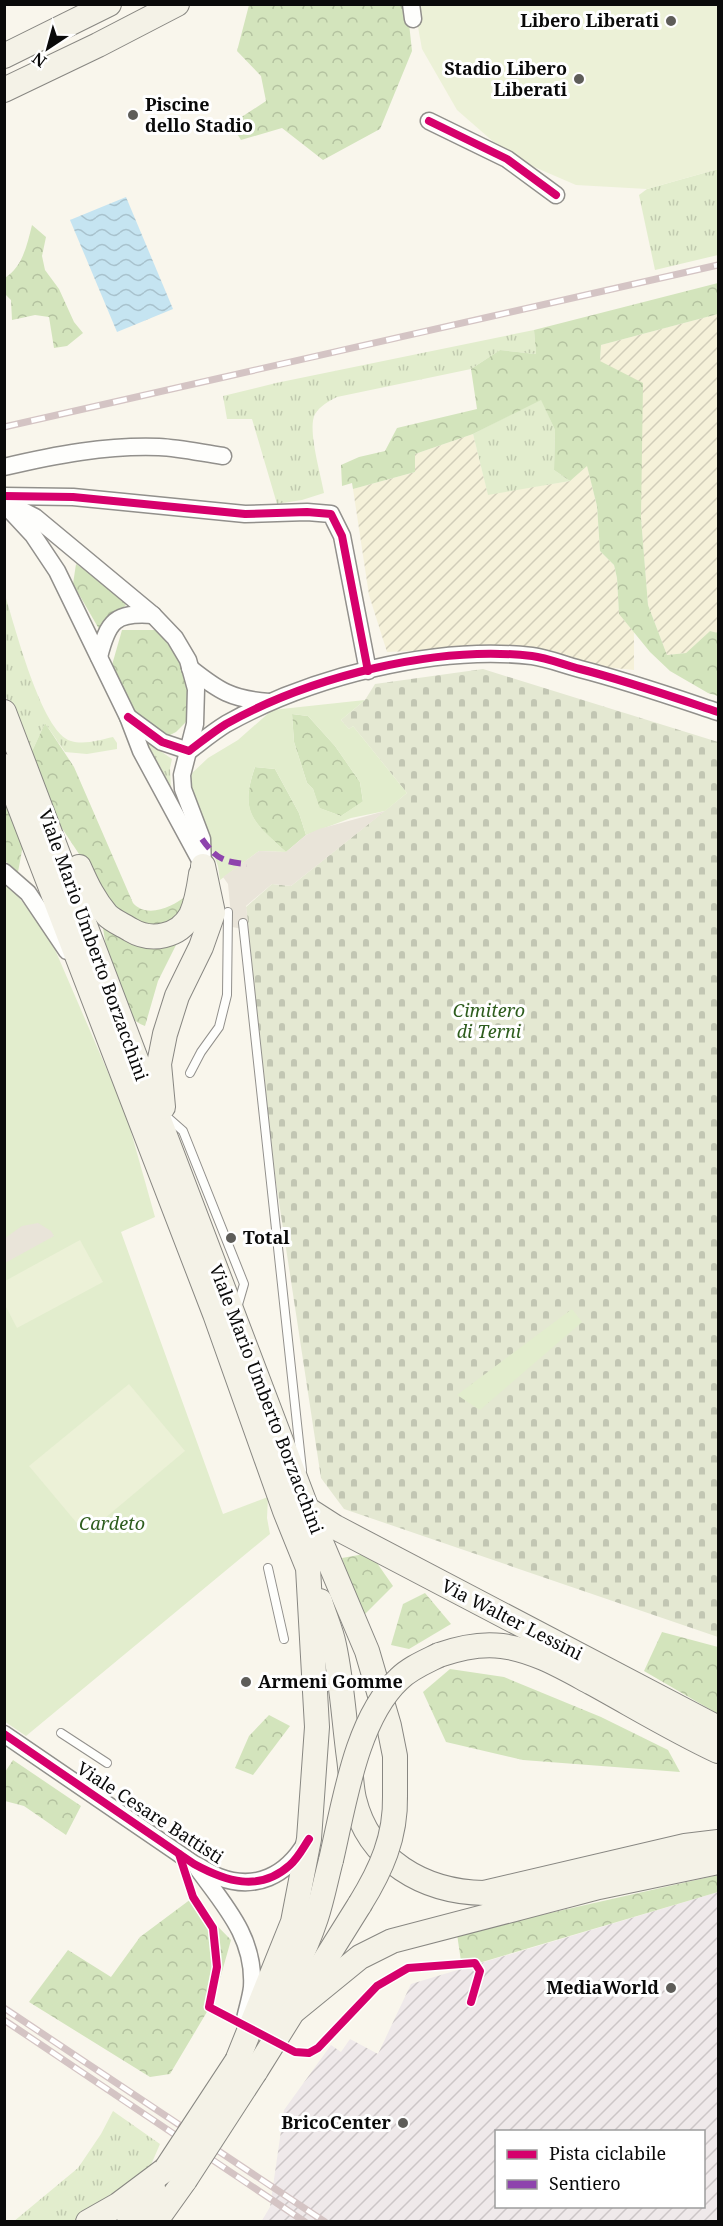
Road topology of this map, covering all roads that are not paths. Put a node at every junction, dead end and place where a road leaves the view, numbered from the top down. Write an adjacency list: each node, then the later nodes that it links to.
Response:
1 (109, 4): 3 (main road)
2 (177, 4): 4 (main road)
3 (4, 56)
4 (4, 90)
5 (429, 121): 6 (street)
6 (556, 195)
7 (223, 456): 8 (street)
8 (4, 467)
9 (4, 500): 10 (street); 11 (street); 13 (street)
10 (153, 615): 11 (street); 12 (street)
11 (99, 657): 17 (street)
12 (190, 668): 14 (street); 18 (street)
13 (368, 671): 14 (street); 16 (street)
14 (270, 702): 18 (street)
15 (4, 712): 20 (main road, Viale Mario Umberto Borzacchini)
16 (718, 712)
17 (128, 717): 18 (street); 21 (street)
18 (189, 751): 21 (street)
19 (4, 766): 25 (main road, Viale Mario Umberto Borzacchini)
20 (48, 822): 21 (main road); 28 (main road, Viale Mario Umberto Borzacchini)
21 (203, 866): 27 (main road)
22 (4, 872): 25 (street)
23 (228, 912): 26 (lane)
24 (243, 923): 30 (lane)
25 (83, 974): 32 (main road, Viale Mario Umberto Borzacchini)
26 (190, 1073)
27 (164, 1114): 28 (main road); 29 (lane)
28 (167, 1142): 29 (main road, Viale Mario Umberto Borzacchini)
29 (195, 1187): 30 (main road, Viale Mario Umberto Borzacchini)
30 (307, 1509): 34 (main road, Via Walter Lessini); 43 (main road, Viale Mario Umberto Borzacchini, bridge)
31 (268, 1568): 33 (lane)
32 (308, 1568): 39 (main road, Viale Mario Umberto Borzacchini); 40 (main road)
33 (284, 1639)
34 (718, 1728)
35 (61, 1733): 38 (lane)
36 (4, 1734): 42 (street, Viale Cesare Battisti)
37 (718, 1750): 43 (main road, Via Walter Lessini, bridge)
38 (107, 1763)
39 (309, 1839): 42 (street, Viale Cesare Battisti); 43 (main road, Viale Mario Umberto Borzacchini)
40 (718, 1842)
41 (718, 1862): 43 (main road)
42 (194, 1864): 43 (street, Viale Cesare Battisti)
43 (272, 1998): 44 (main road, Viale Mario Umberto Borzacchini); 44 (main road, Viale Mario Umberto Borzacchini)
44 (246, 2067): 45 (main road, bridge)
45 (176, 2174): 46 (main road); 47 (main road); 48 (main road); 49 (main road)
46 (88, 2222)
47 (129, 2222)
48 (155, 2222)
49 (171, 2222)

